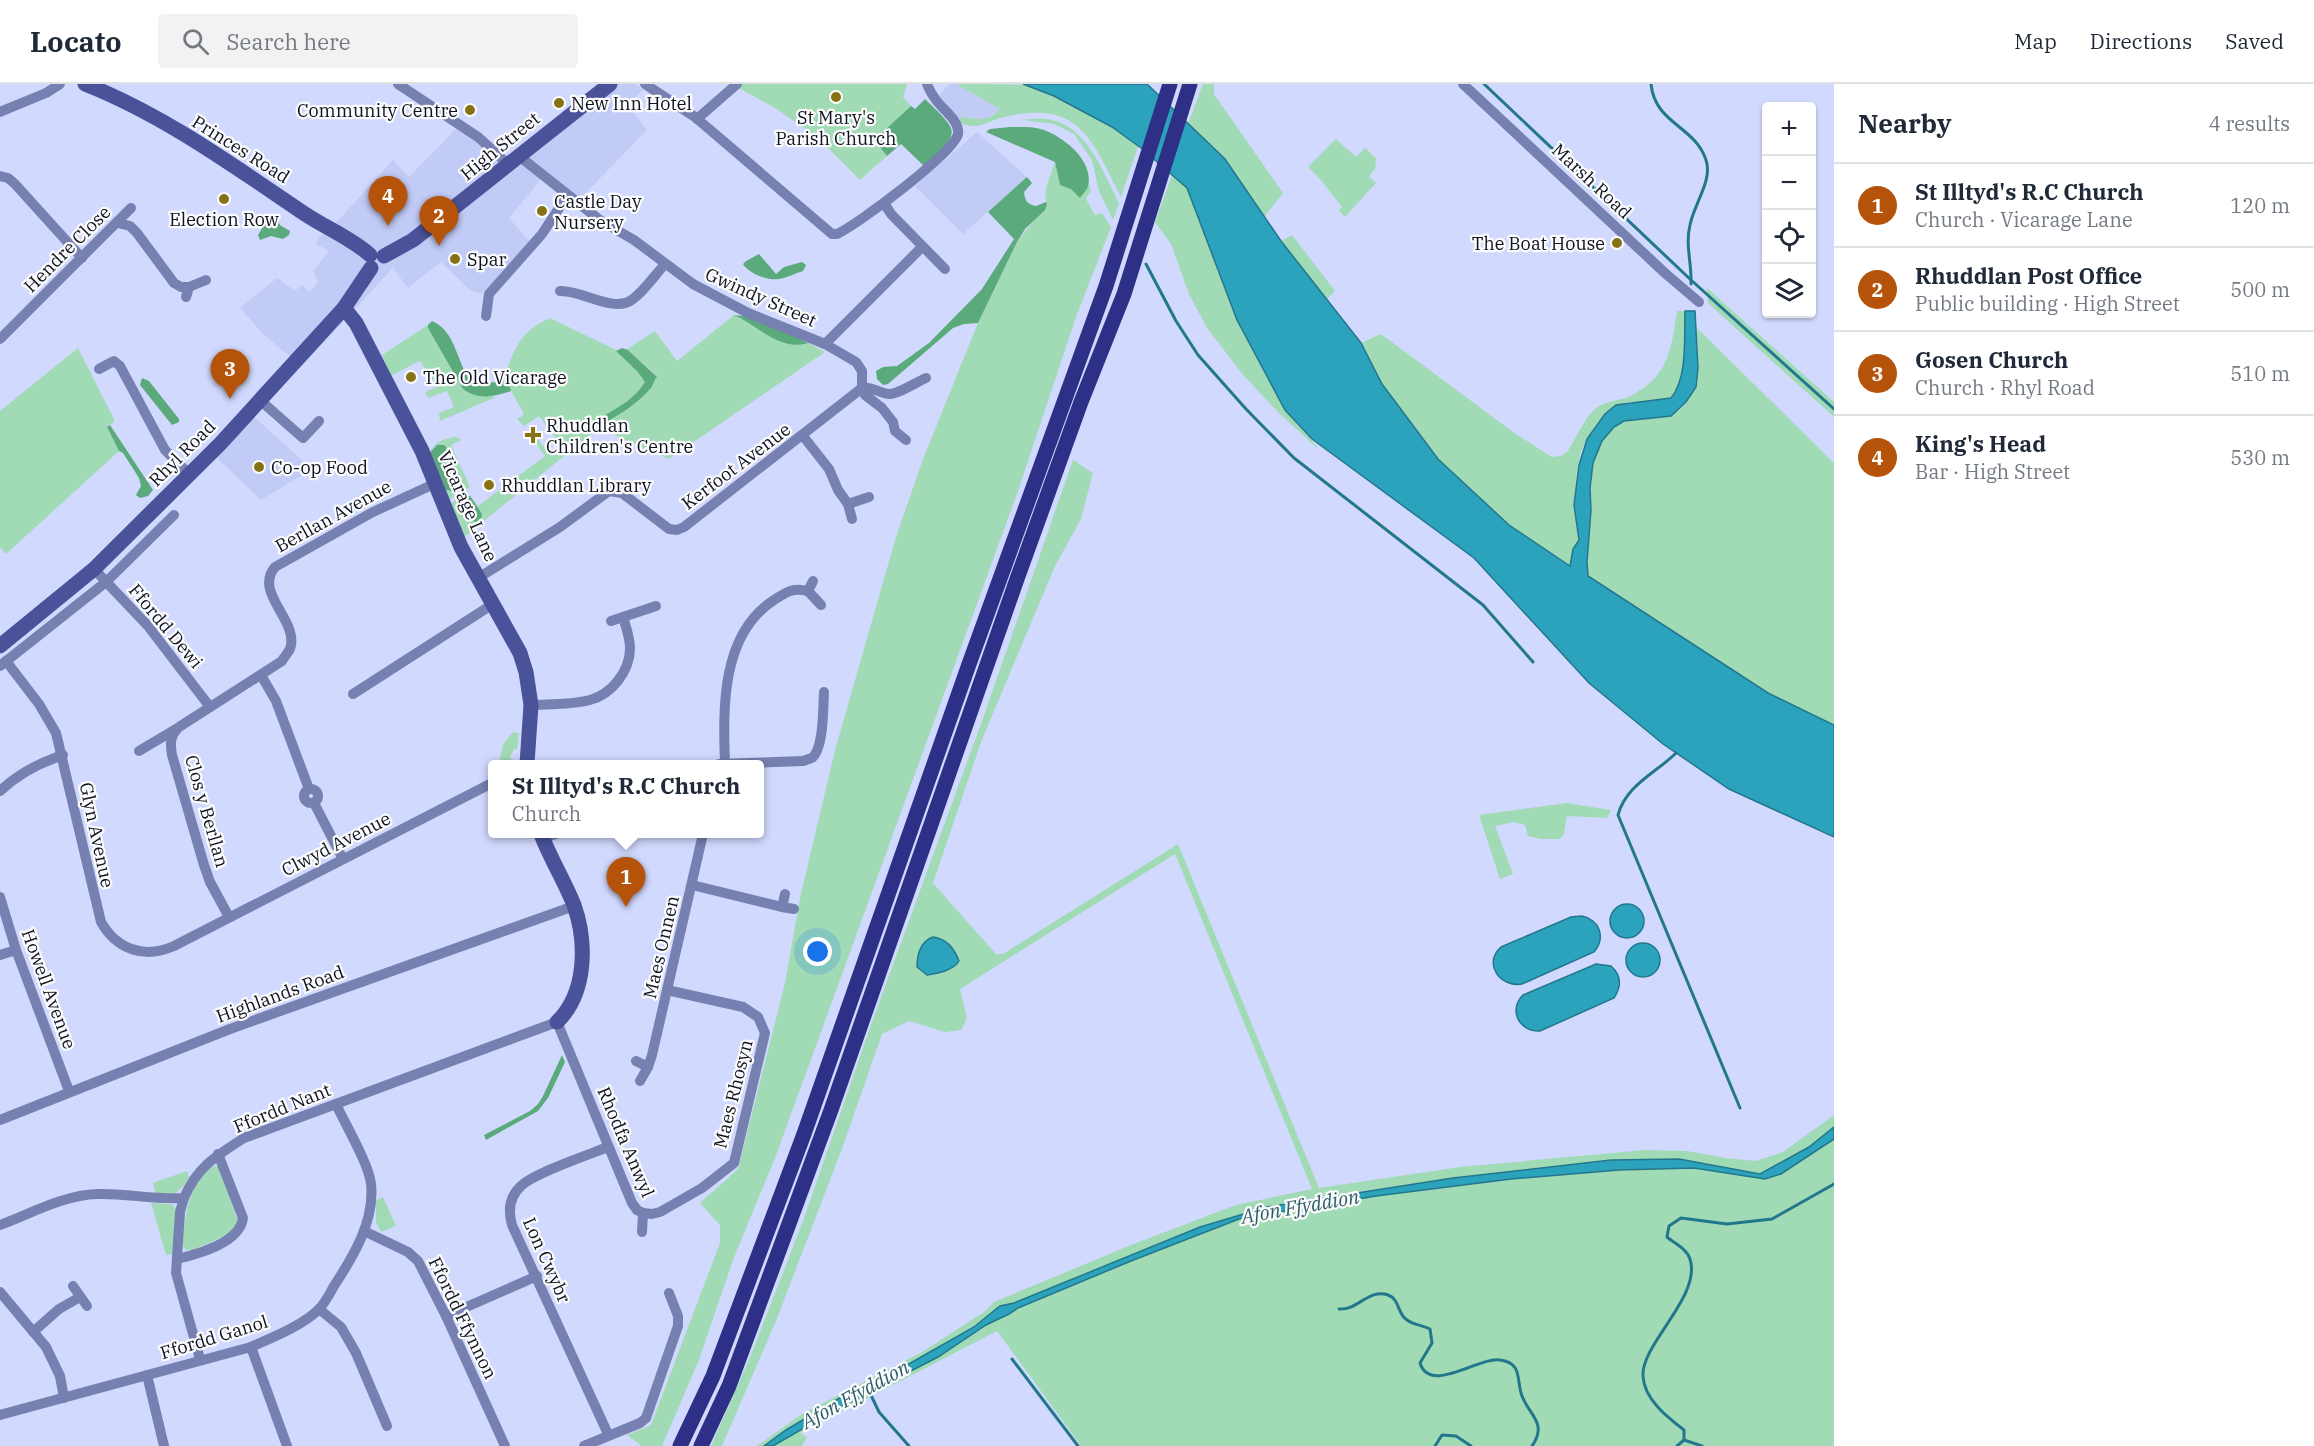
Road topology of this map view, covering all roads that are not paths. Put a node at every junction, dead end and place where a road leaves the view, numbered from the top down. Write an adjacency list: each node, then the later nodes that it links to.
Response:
1 (60, 84): 12 (street)
2 (85, 84): 11 (street, Princes Road)
3 (398, 84): 14 (street, Gwindy Street)
4 (610, 84): 14 (street, High Street)
5 (645, 84): 13 (street)
6 (737, 84): 13 (street)
7 (927, 84): 17 (street)
8 (1170, 84): 122 (main road)
9 (1190, 84): 123 (main road)
10 (1463, 84): 27 (street, Marsh Road)
11 (102, 87): 22 (street, Princes Road)
12 (0, 112)
13 (697, 119): 17 (street)
14 (514, 160): 16 (street, Gwindy Street); 22 (street, High Street)
15 (0, 176): 21 (street)
16 (567, 196): 23 (street, Gwindy Street); 29 (street)
17 (884, 203): 20 (street)
18 (131, 208): 19 (street, Hendre Close)
19 (118, 223): 21 (street, Hendre Close); 25 (street)
20 (922, 247): 24 (street); 31 (street)
21 (82, 258): 30 (street, Hendre Close)
22 (375, 260): 28 (street, Rhyl Road)
23 (665, 264): 26 (street); 31 (street, Gwindy Street)
24 (945, 269)
25 (206, 280)
26 (560, 291)
27 (1699, 302)
28 (344, 308): 35 (street, Rhyl Road); 40 (street, Vicarage Lane)
29 (486, 316)
30 (0, 339)
31 (825, 344): 34 (street, Gwindy Street)
32 (99, 369): 39 (street)
33 (926, 378): 34 (street)
34 (862, 387): 37 (street, Kerfoot Avenue); 38 (street, Gwindy Street)
35 (261, 400): 36 (street); 39 (street, Rhyl Road)
36 (319, 421)
37 (803, 436): 42 (street); 46 (street, Kerfoot Avenue)
38 (906, 440)
39 (189, 474): 45 (street, Rhyl Road)
40 (436, 483): 46 (street, Vicarage Lane); 57 (street, Berllan Avenue)
41 (869, 497): 42 (street)
42 (848, 504): 44 (street)
43 (174, 515): 48 (street)
44 (852, 519)
45 (94, 569): 48 (street, Ffordd Dewi); 55 (street, Rhyl Road)
46 (478, 578): 50 (street, Vicarage Lane)
47 (813, 581): 49 (street)
48 (106, 582): 56 (street); 61 (street, Ffordd Dewi)
49 (808, 591): 51 (street); 66 (street)
50 (493, 604): 59 (street); 60 (street, Vicarage Lane)
51 (820, 605)
52 (656, 606): 53 (street)
53 (623, 617): 54 (street); 60 (street)
54 (611, 621)
55 (0, 646)
56 (3, 664): 64 (street, Glyn Avenue)
57 (261, 675): 61 (street, Berllan Avenue); 72 (street)
58 (824, 692): 67 (street)
59 (353, 694)
60 (531, 705): 65 (street, Vicarage Lane)
61 (210, 707): 62 (street, Berllan Avenue)
62 (179, 727): 63 (street); 79 (street, Clos y Berllan)
63 (139, 751)
64 (63, 755): 69 (street); 80 (street, Glyn Avenue)
65 (527, 760)
66 (722, 760)
67 (764, 762)
68 (488, 785): 72 (street, Clwyd Avenue)
69 (0, 791)
70 (548, 838): 76 (street)
71 (701, 838): 73 (street, Maes Onnen)
72 (343, 859): 79 (street, Clwyd Avenue)
73 (692, 885): 77 (street); 83 (street, Maes Onnen)
74 (785, 894): 77 (street)
75 (0, 897): 81 (street, Howell Avenue)
76 (574, 906): 84 (street); 88 (street, Highlands Road)
77 (782, 906): 78 (street)
78 (794, 909)
79 (229, 917): 80 (street, Clwyd Avenue)
80 (196, 936)
81 (16, 950): 82 (street); 88 (street, Howell Avenue)
82 (0, 955)
83 (668, 990): 86 (street, Maes Onnen); 93 (street, Maes Rhosyn)
84 (557, 1022): 89 (street, Ffordd Nant); 91 (street, Rhodfa Anwyl)
85 (636, 1061): 86 (street)
86 (648, 1067): 87 (street, Maes Onnen)
87 (640, 1081)
88 (69, 1091): 90 (street, Highlands Road)
89 (336, 1104): 92 (street, Ffordd Nant); 97 (street, Ffordd Ganol)
90 (0, 1120)
91 (608, 1147): 95 (street, Rhodfa Anwyl); 100 (street, Lon Cwybr)
92 (218, 1154): 94 (street, Ffordd Nant); 99 (street)
93 (702, 1188): 95 (street, Rhodfa Anwyl)
94 (184, 1198): 96 (street); 99 (street, Ffordd Nant)
95 (643, 1213): 98 (street)
96 (0, 1225)
97 (364, 1231): 106 (street, Ffordd Ganol); 107 (street, Ffordd Ffynnon)
98 (642, 1232)
99 (177, 1259): 110 (street, Ffordd Nant)
100 (537, 1276): 107 (street); 117 (street, Lon Cwybr)
101 (73, 1287): 104 (street)
102 (0, 1292): 108 (street)
103 (669, 1293): 117 (street)
104 (80, 1297): 105 (street); 108 (street)
105 (87, 1306)
106 (319, 1310): 109 (street, Ffordd Ganol); 113 (street)
107 (446, 1316): 120 (street, Ffordd Ffynnon)
108 (33, 1332): 112 (street)
109 (251, 1347): 110 (street, Ffordd Ganol); 118 (street)
110 (200, 1359): 111 (street, Ffordd Ganol)
111 (147, 1376): 112 (street, Ffordd Ganol); 119 (street)
112 (64, 1398): 114 (street, Ffordd Ganol)
113 (377, 1403): 115 (street); 116 (street)
114 (0, 1415)
115 (371, 1419)
116 (387, 1426)
117 (608, 1434): 121 (street)
118 (281, 1442)
119 (164, 1446)
120 (505, 1446)
121 (584, 1446)
122 (680, 1446)
123 (700, 1446)

